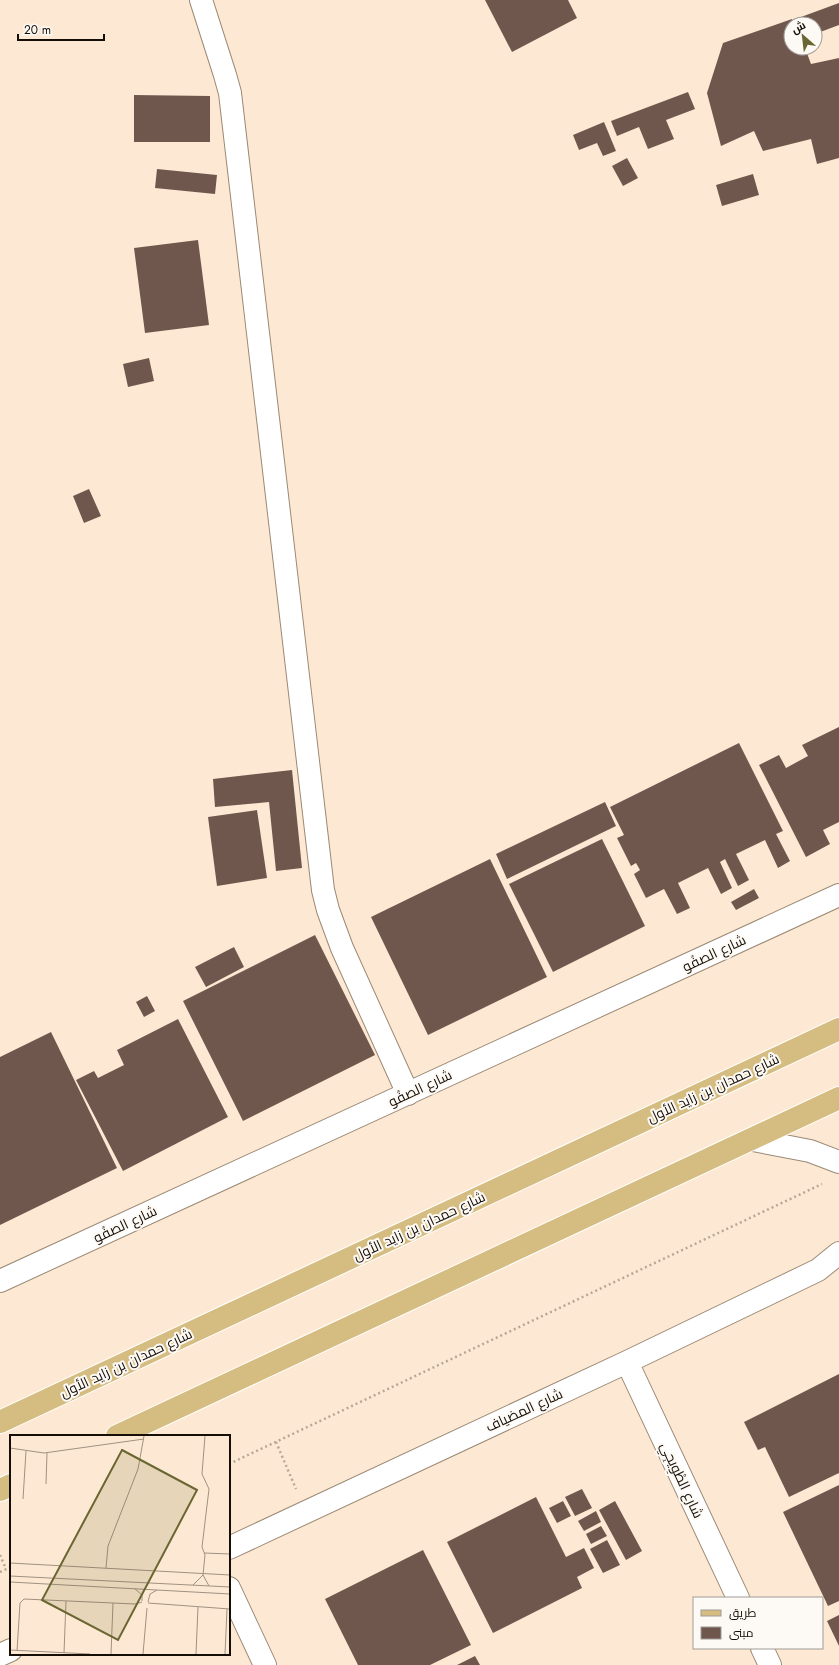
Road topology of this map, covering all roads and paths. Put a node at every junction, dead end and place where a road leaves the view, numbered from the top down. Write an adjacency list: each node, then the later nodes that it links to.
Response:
1 (201, 0): 4 (street)
2 (839, 896): 4 (street, شارع الصفُو)
3 (839, 1029): 13 (main road, شارع حمدان بن زايد الأول)
4 (408, 1094): 11 (street, شارع الصفُو)
5 (839, 1098): 6 (main road)
6 (753, 1140): 7 (street); 14 (main road)
7 (839, 1162)
8 (825, 1182): 15 (path)
9 (839, 1253): 10 (street, شارع المضياف)
10 (828, 1269): 12 (street, شارع المضياف)
11 (0, 1281)
12 (627, 1362): 19 (street, شارع المضياف); 26 (street, شارع الطْوِيجِي)
13 (0, 1422)
14 (119, 1435)
15 (276, 1442): 16 (path); 19 (path)
16 (230, 1464)
17 (10, 1485): 18 (main road)
18 (0, 1490)
19 (306, 1512): 20 (street, شارع المضياف)
20 (230, 1548)
21 (0, 1555): 23 (path)
22 (10, 1567): 23 (path)
23 (6, 1569): 24 (path)
24 (0, 1572)
25 (230, 1590): 30 (street)
26 (738, 1597)
27 (762, 1649): 31 (street)
28 (10, 1650): 29 (street)
29 (0, 1655)
30 (265, 1665)
31 (770, 1665)

